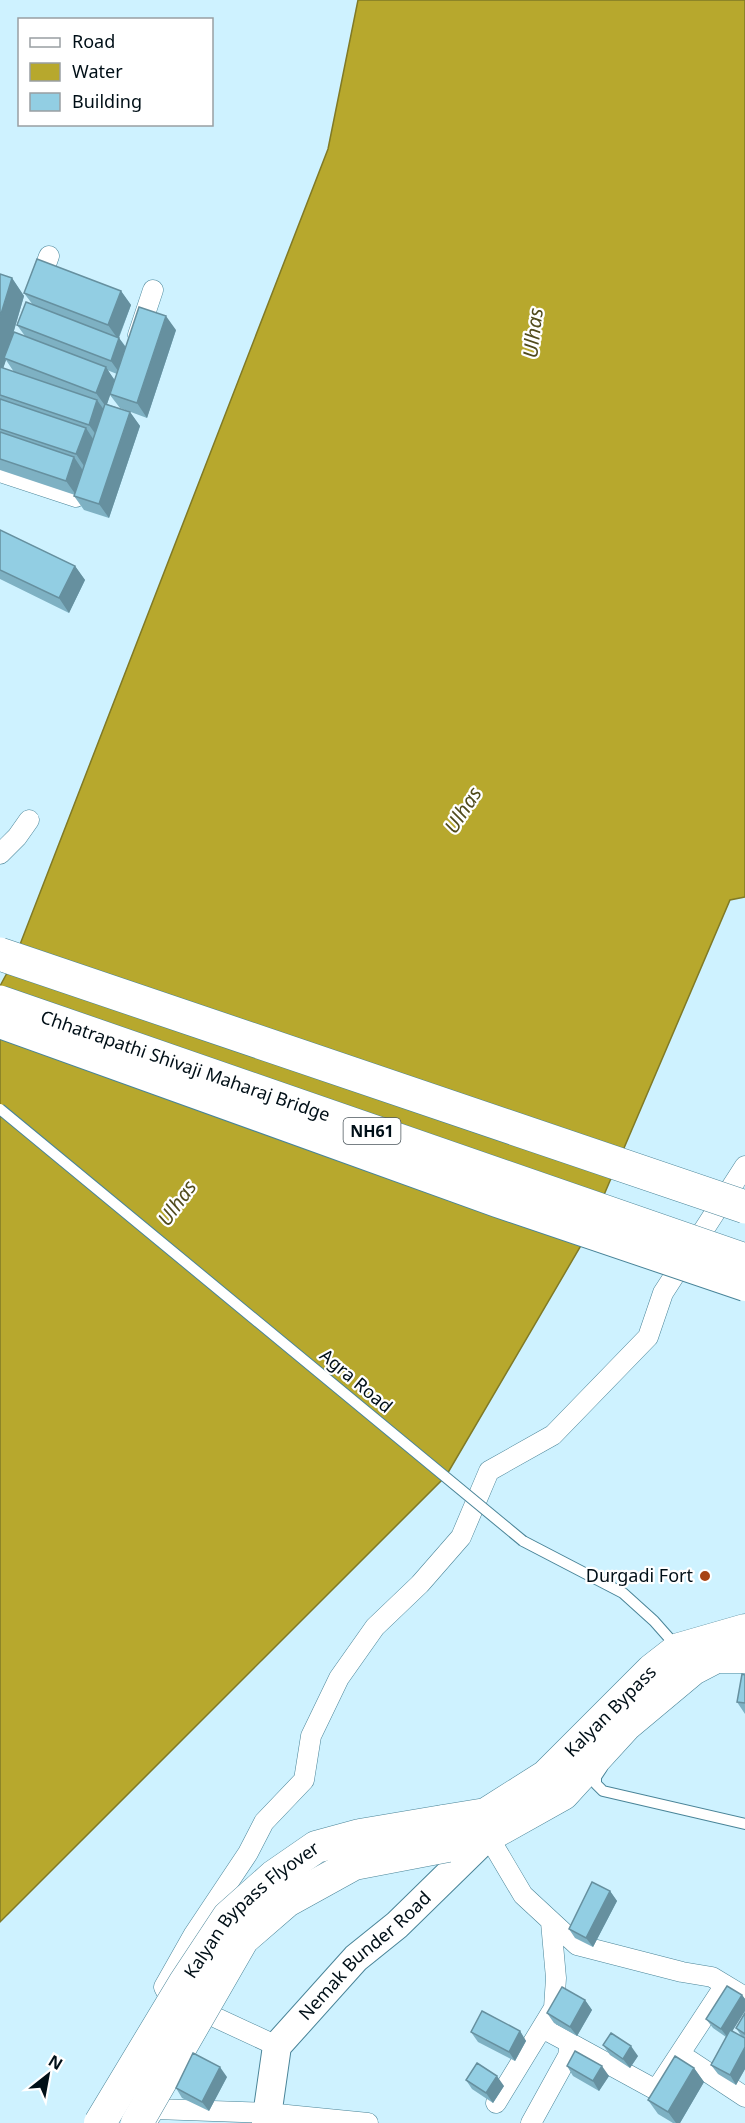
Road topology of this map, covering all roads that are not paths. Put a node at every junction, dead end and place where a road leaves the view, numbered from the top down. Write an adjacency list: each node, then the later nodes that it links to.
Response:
1 (49, 256): 3 (street)
2 (153, 290): 4 (street)
3 (34, 300)
4 (130, 355)
5 (96, 454): 6 (street)
6 (0, 472)
7 (29, 820): 8 (street)
8 (0, 854)
9 (0, 954): 14 (highway, NH61, bridge)
10 (0, 1002): 15 (highway, Chhatrapathi Shivaji Maharaj Bridge / NH61, bridge)
11 (0, 1024): 16 (street, bridge)
12 (0, 1109): 19 (lane, Agra Road, bridge)
13 (745, 1166): 28 (street)
14 (745, 1208)
15 (745, 1260)
16 (745, 1287)
17 (745, 1630): 19 (main road, Kalyan Bypass)
18 (745, 1657): 19 (main road, Kalyan Bypass)
19 (686, 1659): 20 (main road, Kalyan Bypass); 22 (main road, Kalyan Bypass)
20 (626, 1725): 21 (lane); 22 (main road, Kalyan Bypass)
21 (745, 1824)
22 (487, 1825): 23 (main road, Kalyan Bypass Flyover); 25 (street); 31 (street, Nemak Bunder Road)
23 (446, 1833): 35 (main road, Kalyan Bypass Flyover, bridge); 37 (main road, Kalyan Bypass Flyover, bridge)
24 (298, 1900): 28 (street)
25 (551, 1922): 26 (street); 29 (street)
26 (725, 1985): 27 (street); 32 (street)
27 (745, 1997)
28 (209, 2016): 31 (street); 35 (street)
29 (542, 2028): 30 (street); 34 (street)
30 (570, 2043): 32 (street); 39 (street)
31 (277, 2046): 36 (street)
32 (680, 2054): 33 (street)
33 (745, 2097)
34 (496, 2103)
35 (146, 2118): 36 (street)
36 (267, 2118): 38 (street)
37 (100, 2123)
38 (368, 2123)
39 (531, 2123)

